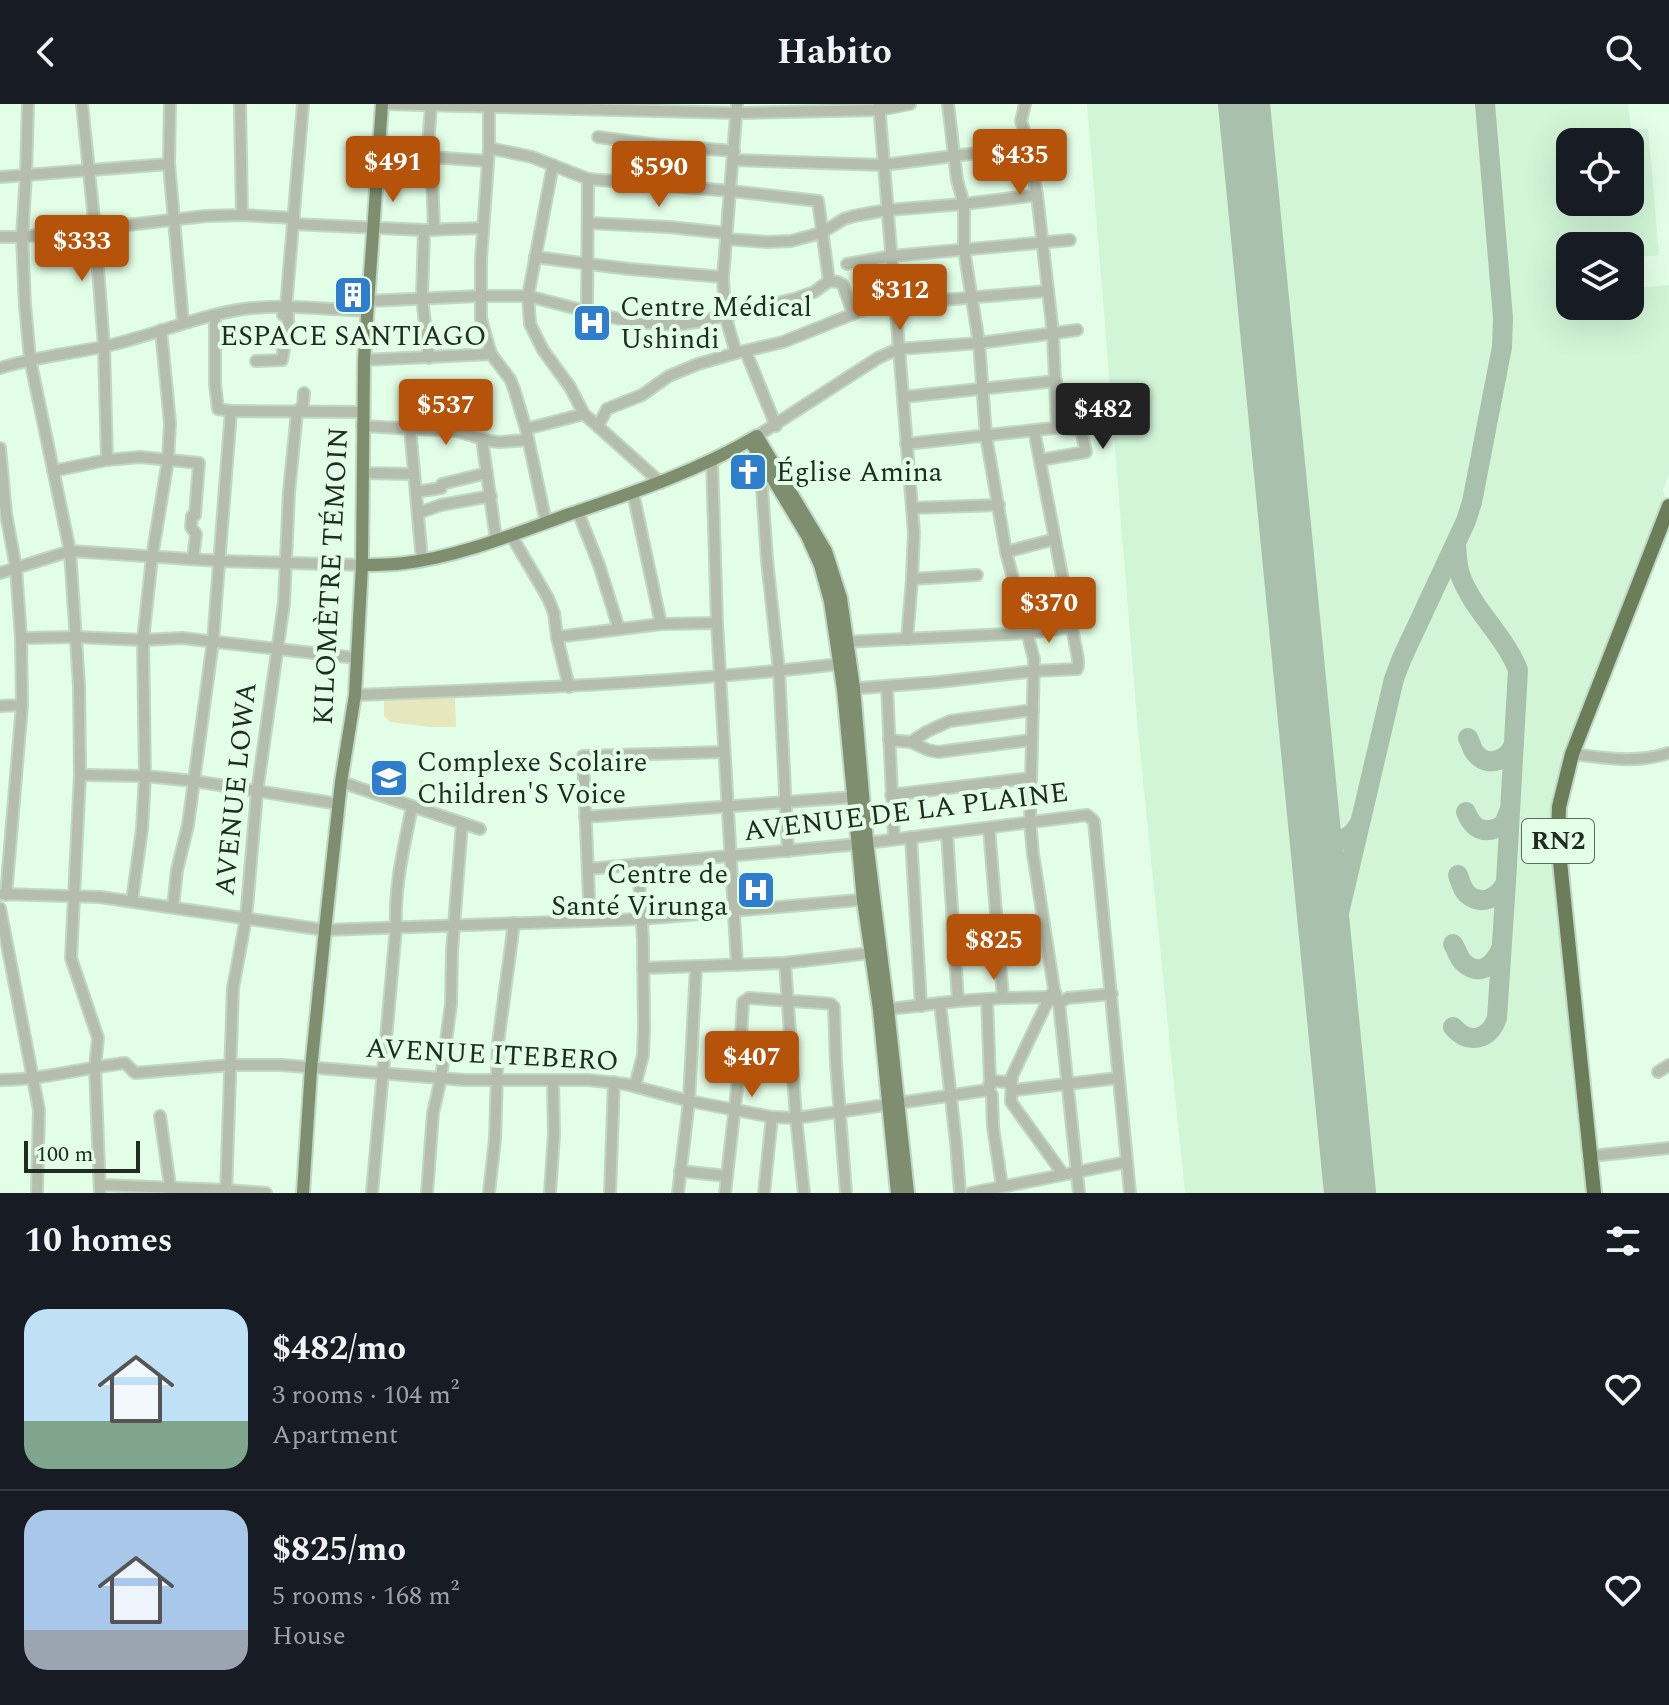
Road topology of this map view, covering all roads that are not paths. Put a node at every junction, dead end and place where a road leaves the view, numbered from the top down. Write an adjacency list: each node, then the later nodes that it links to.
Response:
1 (28, 104): 30 (street)
2 (82, 104): 28 (street)
3 (170, 104): 24 (street)
4 (240, 104): 37 (street)
5 (303, 104): 39 (street)
6 (383, 104): 10 (street); 21 (main road, KILOMÈTRE TÉMOIN)
7 (910, 104): 14 (street)
8 (948, 104): 20 (street)
9 (1025, 104): 17 (street)
10 (431, 105): 11 (street); 22 (street)
11 (489, 106): 12 (street); 18 (street)
12 (537, 106): 13 (street)
13 (589, 107): 15 (street)
14 (879, 107): 15 (street); 26 (street)
15 (737, 108): 19 (street)
16 (598, 137): 19 (street)
17 (1026, 137): 20 (street); 29 (street)
18 (489, 148): 23 (street); 25 (street)
19 (733, 155): 26 (street); 33 (street)
20 (953, 156): 26 (street); 35 (street)
21 (379, 157): 22 (street); 41 (main road, KILOMÈTRE TÉMOIN)
22 (431, 157): 23 (street); 44 (street)
23 (487, 161): 42 (street)
24 (169, 164): 28 (street); 38 (street)
25 (553, 165): 32 (street); 53 (street)
26 (883, 165): 36 (street)
27 (1052, 169): 29 (street)
28 (88, 170): 30 (street); 43 (street)
29 (1033, 172): 34 (street)
30 (26, 174): 31 (street); 48 (street)
31 (0, 177)
32 (588, 179): 33 (street); 40 (street)
33 (731, 191): 45 (street); 46 (street)
34 (1037, 195): 35 (street); 50 (street)
35 (964, 204): 36 (street); 51 (street)
36 (887, 210): 45 (street); 52 (street)
37 (242, 215): 38 (street); 39 (street)
38 (173, 220): 43 (street); 70 (street)
39 (293, 221): 41 (street); 65 (street)
40 (588, 223): 46 (street); 55 (street)
41 (373, 228): 44 (street); 64 (main road, KILOMÈTRE TÉMOIN)
42 (482, 228): 44 (street); 59 (street)
43 (95, 229): 48 (street); 75 (street)
44 (429, 230): 62 (street)
45 (821, 233): 46 (street); 57 (street)
46 (726, 236): 56 (street)
47 (0, 237): 48 (street)
48 (22, 237): 80 (street)
49 (1070, 240): 50 (street)
50 (1042, 243): 51 (street); 58 (street)
51 (964, 250): 52 (street); 61 (street)
52 (892, 256): 54 (street); 63 (street)
53 (535, 257): 55 (street); 60 (street)
54 (847, 264)
55 (588, 265): 56 (street); 66 (street)
56 (723, 277): 69 (street)
57 (829, 281): 67 (street); 69 (street)
58 (1048, 291): 61 (street); 73 (street)
59 (480, 296): 60 (street); 62 (street); 78 (street)
60 (528, 296): 66 (street); 91 (street)
61 (972, 296): 63 (street); 74 (street)
62 (422, 298): 64 (street); 79 (street)
63 (894, 304): 67 (street); 76 (street)
64 (366, 306): 65 (street); 81 (main road, KILOMÈTRE TÉMOIN)
65 (286, 307): 68 (street); 82 (street)
66 (587, 312): 69 (street)
67 (853, 314): 77 (street)
68 (215, 315): 70 (street); 88 (street)
69 (725, 315): 77 (street)
70 (183, 322): 71 (street)
71 (161, 330): 75 (street); 106 (street)
72 (1077, 330): 73 (street)
73 (1053, 334): 74 (street); 84 (street)
74 (979, 343): 76 (street); 85 (street)
75 (104, 347): 80 (street); 105 (street)
76 (898, 349): 87 (street); 94 (street)
77 (741, 352): 93 (street); 94 (street)
78 (491, 354): 79 (street); 98 (street)
79 (429, 358): 81 (street)
80 (30, 359): 83 (street); 109 (street)
81 (364, 360): 90 (main road, KILOMÈTRE TÉMOIN)
82 (256, 361)
83 (0, 368)
84 (1056, 381): 85 (street); 95 (street)
85 (983, 388): 87 (street); 99 (street)
86 (304, 393): 89 (street, AVENUE LOWA)
87 (903, 397): 102 (street)
88 (231, 411): 89 (street); 132 (street)
89 (297, 412): 90 (street); 133 (street, AVENUE LOWA)
90 (362, 412): 92 (main road, KILOMÈTRE TÉMOIN)
91 (584, 414): 93 (street); 98 (street)
92 (362, 426): 96 (street); 110 (main road, KILOMÈTRE TÉMOIN)
93 (598, 426): 113 (street)
94 (776, 426): 100 (street)
95 (1056, 427): 97 (street); 107 (street)
96 (410, 428): 101 (street); 112 (street)
97 (1034, 430): 99 (street); 107 (street)
98 (527, 435): 101 (street); 122 (street)
99 (986, 436): 102 (street); 117 (street)
100 (754, 438): 104 (main road); 108 (main road); 128 (main road)
101 (482, 439): 111 (street)
102 (906, 444): 119 (street)
103 (0, 448): 135 (street)
104 (760, 457): 128 (main road); 154 (street)
105 (107, 460): 106 (street); 109 (street)
106 (168, 460): 129 (street); 130 (street)
107 (1040, 460): 125 (street)
108 (712, 461): 113 (main road); 139 (street)
109 (53, 471): 126 (street)
110 (362, 473): 112 (street); 134 (main road, KILOMÈTRE TÉMOIN)
111 (487, 473): 114 (street); 116 (street)
112 (414, 474): 114 (street)
113 (661, 483): 115 (main road)
114 (416, 492): 121 (street)
115 (633, 493): 120 (main road); 140 (street)
116 (491, 496): 121 (street); 124 (street)
117 (999, 505): 119 (street); 127 (street)
118 (1669, 506): 169 (highway, RN2)
119 (912, 508): 138 (street)
120 (578, 512): 122 (main road); 142 (street)
121 (418, 513): 131 (street)
122 (546, 522): 123 (main road)
123 (511, 535): 124 (main road); 145 (street)
124 (496, 539): 131 (main road)
125 (1055, 539): 127 (street); 141 (street)
126 (70, 551): 129 (street); 135 (street); 144 (street)
127 (1006, 552): 143 (street)
128 (821, 554): 150 (main road)
129 (152, 557): 130 (street); 148 (street)
130 (193, 559): 132 (street)
131 (422, 560): 134 (main road)
132 (220, 561): 133 (street); 149 (street)
133 (284, 564): 134 (street); 151 (street, AVENUE LOWA)
134 (362, 565): 152 (main road, KILOMÈTRE TÉMOIN)
135 (16, 568): 136 (street); 146 (street)
136 (0, 573)
137 (977, 575): 138 (street)
138 (912, 579): 147 (street)
139 (717, 623): 140 (street); 156 (street)
140 (661, 624): 142 (street)
141 (1071, 627): 143 (street); 155 (street)
142 (619, 629): 145 (street)
143 (1028, 633): 147 (street); 155 (street)
144 (76, 637): 146 (street); 148 (street); 170 (street)
145 (557, 637): 158 (street)
146 (21, 638): 161 (street)
147 (907, 639): 150 (street)
148 (143, 640): 149 (street); 171 (street)
149 (213, 641): 151 (street); 173 (street)
150 (843, 642): 153 (main road); 159 (main road)
151 (277, 648): 152 (street); 175 (street, AVENUE LOWA)
152 (357, 658): 160 (main road, KILOMÈTRE TÉMOIN)
153 (840, 664): 154 (street); 159 (main road)
154 (779, 671): 156 (street); 178 (street)
155 (1035, 671): 157 (street); 163 (street)
156 (720, 676): 158 (street); 167 (street)
157 (887, 686): 159 (street); 164 (street)
158 (569, 687): 160 (street)
159 (848, 689): 177 (main road); 190 (main road)
160 (355, 695): 174 (main road, KILOMÈTRE TÉMOIN)
161 (22, 705): 162 (street); 195 (street)
162 (0, 706)
163 (1033, 710): 165 (street); 166 (street)
164 (889, 740): 166 (street); 176 (street)
165 (1032, 740): 166 (street); 172 (street)
166 (911, 742)
167 (724, 752): 180 (street); 182 (street)
168 (1669, 753): 169 (street)
169 (1572, 754): 250 (highway, RN2)
170 (80, 775): 171 (street); 196 (street)
171 (145, 776): 173 (street); 198 (street)
172 (1031, 778): 176 (street); 183 (street)
173 (194, 781): 175 (street); 199 (street)
174 (341, 782): 179 (main road, KILOMÈTRE TÉMOIN); 181 (street)
175 (257, 792): 179 (street); 202 (street, AVENUE LOWA)
176 (891, 795): 189 (street)
177 (854, 797): 178 (street); 190 (main road)
178 (785, 803): 180 (street); 191 (street)
179 (339, 804): 208 (main road, KILOMÈTRE TÉMOIN)
180 (728, 806): 182 (street); 192 (street)
181 (412, 807): 184 (street); 207 (street)
182 (585, 817): 194 (street)
183 (1030, 822): 185 (street, AVENUE DE LA PLAINE); 214 (street, AVENUE DE LA PLAINE); 215 (street)
184 (462, 823): 186 (street); 206 (street)
185 (989, 828): 187 (street, AVENUE DE LA PLAINE); 216 (street)
186 (480, 829)
187 (947, 833): 188 (street, AVENUE DE LA PLAINE); 219 (street)
188 (911, 837): 189 (street, AVENUE DE LA PLAINE); 221 (street)
189 (894, 839): 190 (street, AVENUE DE LA PLAINE)
190 (863, 843): 191 (street, AVENUE DE LA PLAINE); 197 (main road)
191 (788, 851): 192 (street, AVENUE DE LA PLAINE)
192 (731, 856): 193 (street, AVENUE DE LA PLAINE); 201 (street)
193 (638, 864): 194 (street, AVENUE DE LA PLAINE); 203 (street)
194 (588, 869): 204 (street)
195 (3, 894): 196 (street)
196 (74, 895): 198 (street); 225 (street)
197 (868, 900): 201 (street); 209 (main road); 222 (main road)
198 (132, 901): 199 (street)
199 (173, 907): 202 (street)
200 (0, 908): 231 (street)
201 (734, 911): 203 (street); 211 (street)
202 (246, 918): 208 (street); 223 (street, AVENUE LOWA)
203 (641, 919): 204 (street); 213 (street)
204 (590, 921): 205 (street)
205 (514, 923): 206 (street); 234 (street)
206 (455, 925): 207 (street); 229 (street)
207 (396, 928): 208 (street); 228 (street)
208 (325, 930): 226 (main road, KILOMÈTRE TÉMOIN)
209 (870, 953): 210 (street); 222 (main road)
210 (785, 963): 211 (street); 218 (street)
211 (737, 965): 212 (street)
212 (696, 967): 213 (street); 241 (street)
213 (643, 968): 237 (street)
214 (1112, 994): 215 (street); 230 (street, AVENUE DE LA PLAINE)
215 (1054, 997): 216 (street); 236 (street); 238 (street)
216 (1003, 998): 217 (street)
217 (987, 999): 219 (street); 239 (street)
218 (789, 1001): 243 (street); 244 (street); 247 (street)
219 (958, 1001): 220 (street)
220 (940, 1003): 221 (street); 240 (street)
221 (921, 1006): 222 (street)
222 (884, 1010): 242 (main road)
223 (231, 1065): 225 (street, AVENUE ITEBERO); 226 (street, AVENUE ITEBERO); 260 (street, AVENUE LOWA)
224 (1669, 1065): 227 (street)
225 (95, 1067): 231 (street, AVENUE ITEBERO); 258 (street)
226 (311, 1069): 228 (street, AVENUE ITEBERO); 264 (main road, KILOMÈTRE TÉMOIN)
227 (1658, 1072)
228 (383, 1074): 229 (street, AVENUE ITEBERO); 265 (street)
229 (441, 1078): 234 (street, AVENUE ITEBERO); 266 (street)
230 (1118, 1078): 236 (street); 251 (street, AVENUE DE LA PLAINE)
231 (33, 1079): 232 (street, AVENUE ITEBERO); 262 (street)
232 (0, 1080)
233 (553, 1080): 234 (street, AVENUE ITEBERO); 235 (street, AVENUE ITEBERO); 268 (street)
234 (497, 1081): 267 (street)
235 (614, 1082): 237 (street, AVENUE ITEBERO); 269 (street)
236 (1067, 1084): 238 (street); 253 (street)
237 (635, 1086): 241 (street, AVENUE ITEBERO)
238 (1011, 1091): 239 (street, AVENUE ITEBERO); 254 (street)
239 (990, 1092): 240 (street, AVENUE ITEBERO); 256 (street)
240 (949, 1094): 242 (street, AVENUE ITEBERO); 277 (street)
241 (689, 1101): 243 (street, AVENUE ITEBERO); 252 (street)
242 (893, 1104): 244 (street, AVENUE ITEBERO); 248 (main road)
243 (734, 1109): 246 (street, AVENUE ITEBERO); 255 (street)
244 (840, 1113): 247 (street, AVENUE ITEBERO); 274 (street)
245 (160, 1116): 259 (street)
246 (772, 1117): 247 (street, AVENUE ITEBERO); 272 (street)
247 (796, 1118): 273 (street)
248 (898, 1144): 275 (main road); 276 (main road)
249 (1669, 1148): 250 (street)
250 (1591, 1156): 281 (highway, RN2)
251 (1127, 1162): 253 (street); 280 (street, AVENUE DE LA PLAINE)
252 (680, 1171): 255 (street); 270 (street)
253 (1076, 1171): 254 (street); 279 (street)
254 (1063, 1174): 257 (street)
255 (727, 1176): 271 (street)
256 (1002, 1186): 257 (street); 261 (street)
257 (1023, 1188)
258 (100, 1189): 259 (street)
259 (171, 1191): 260 (street)
260 (226, 1191): 263 (street)
261 (991, 1191): 278 (street)
262 (37, 1193)
263 (266, 1193)
264 (303, 1193)
265 (372, 1193)
266 (427, 1193)
267 (489, 1193)
268 (550, 1193)
269 (610, 1193)
270 (678, 1193)
271 (725, 1193)
272 (764, 1193)
273 (804, 1193)
274 (846, 1193)
275 (897, 1193)
276 (908, 1193)
277 (960, 1193)
278 (971, 1193)
279 (1079, 1193)
280 (1130, 1193)
281 (1594, 1193)

